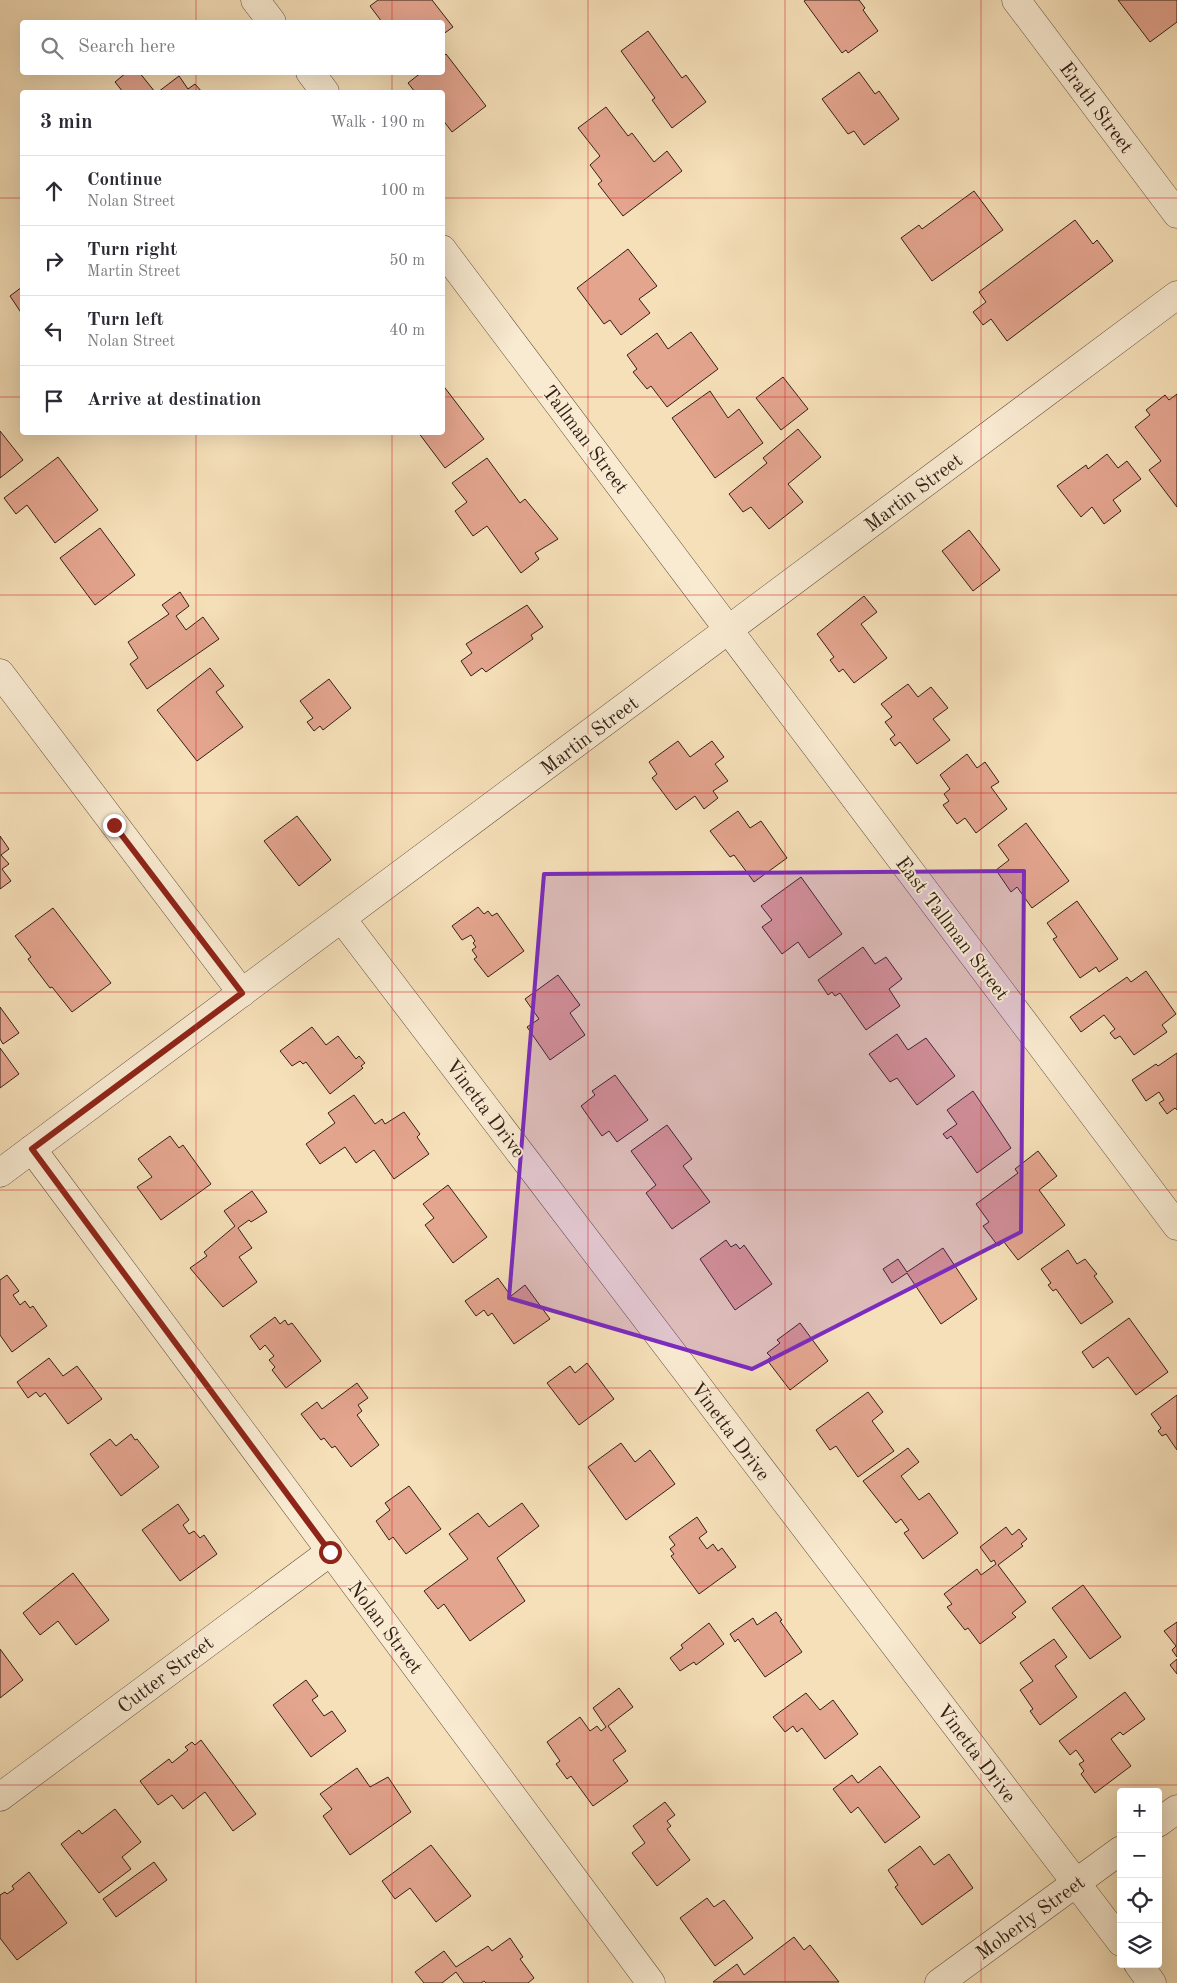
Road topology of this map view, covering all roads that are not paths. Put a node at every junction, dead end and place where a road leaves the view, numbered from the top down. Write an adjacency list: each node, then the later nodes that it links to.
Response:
1 (255, 0): 3 (street)
2 (1016, 0): 6 (street, Erath Street)
3 (270, 20)
4 (312, 75): 5 (street)
5 (324, 90)
6 (1177, 214)
7 (445, 253): 9 (street, Tallman Street)
8 (1177, 295): 9 (street, Martin Street)
9 (729, 630): 11 (street, Martin Street); 15 (street, East Tallman Street)
10 (0, 673): 12 (street)
11 (342, 919): 12 (street, Martin Street); 21 (street, Vinetta Drive)
12 (242, 993): 13 (street, Martin Street)
13 (32, 1149): 14 (street, Martin Street); 16 (street, Nolan Street)
14 (0, 1173)
15 (1177, 1226)
16 (330, 1552): 17 (street, Cutter Street); 24 (street, Nolan Street)
17 (0, 1797)
18 (1177, 1809): 19 (street)
19 (1162, 1820)
20 (1117, 1853): 21 (street, Moberly Street)
21 (1076, 1883): 22 (street, Vinetta Drive); 25 (street, Moberly Street)
22 (1117, 1937)
23 (1141, 1968): 26 (street)
24 (651, 1983)
25 (939, 1983)
26 (1152, 1983)

